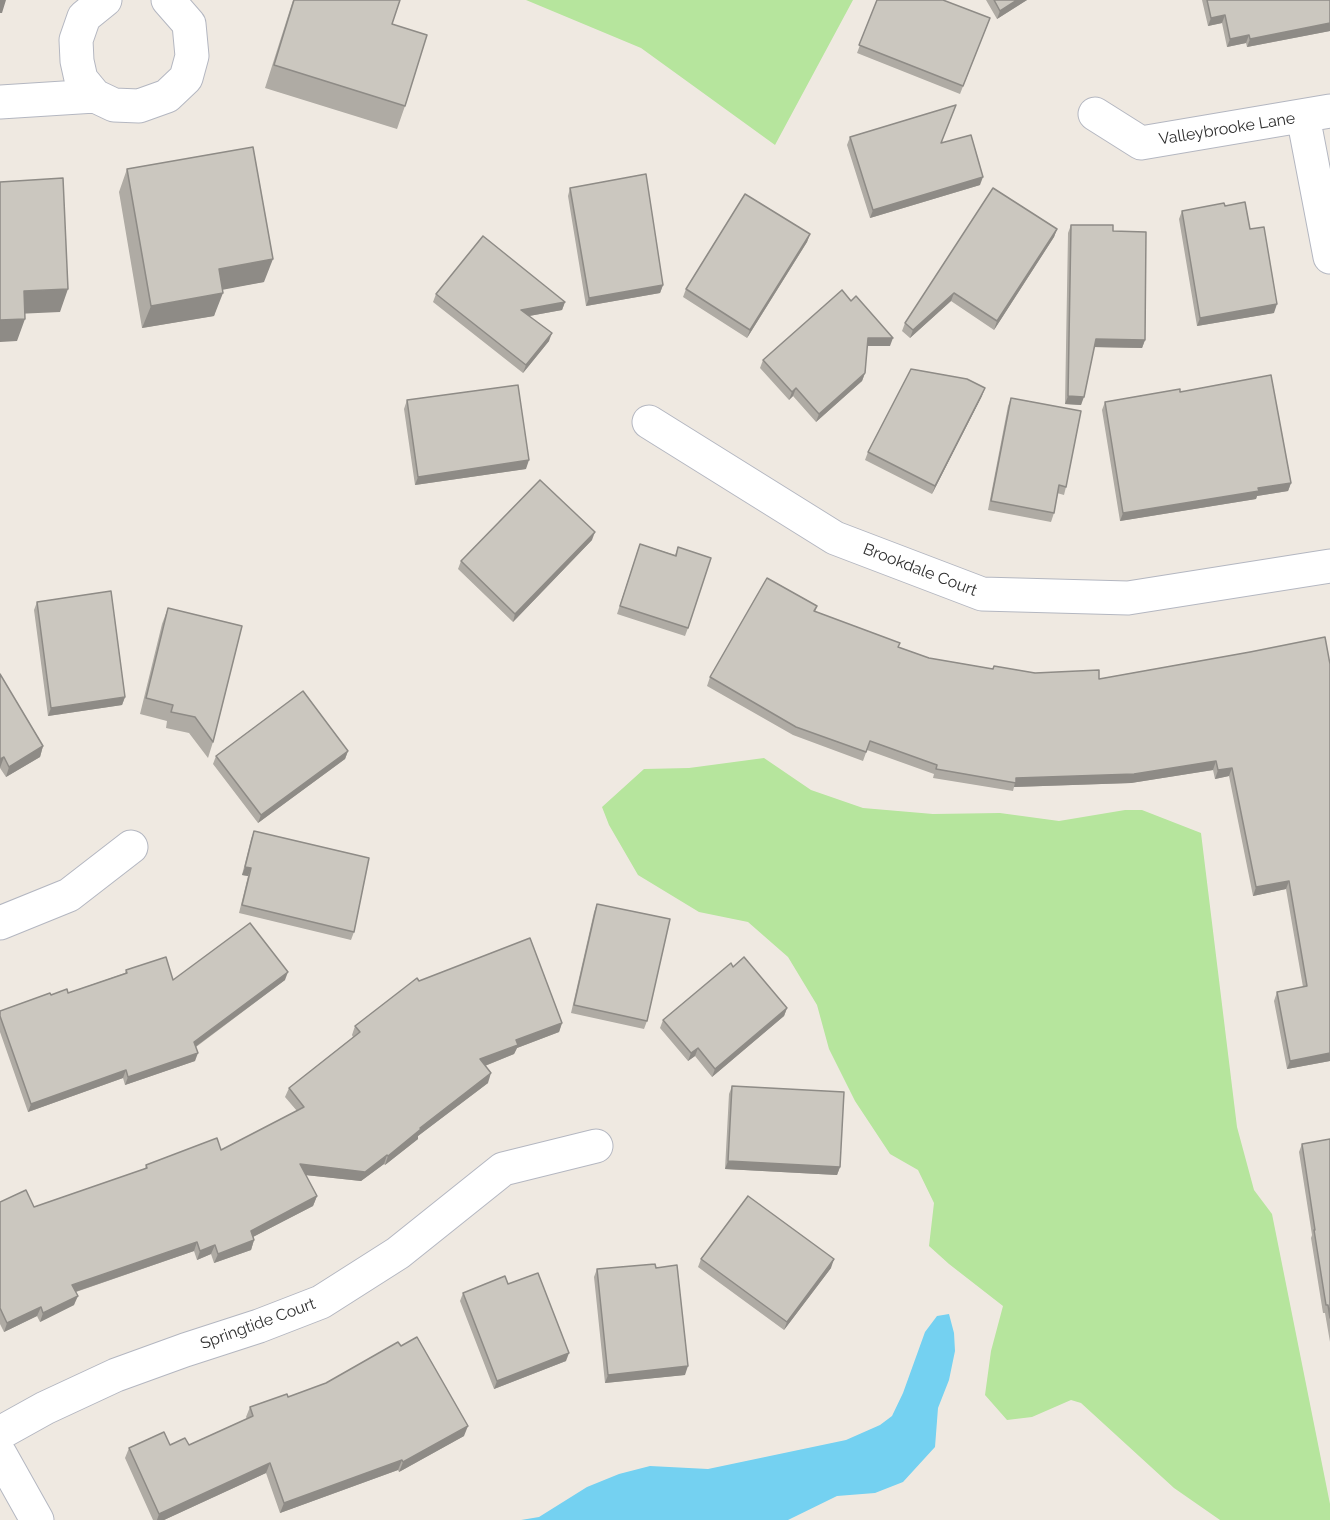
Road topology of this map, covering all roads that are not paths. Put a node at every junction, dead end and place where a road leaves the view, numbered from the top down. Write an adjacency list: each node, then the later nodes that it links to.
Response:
1 (105, 0): 3 (street)
2 (168, 0): 3 (street)
3 (95, 96): 4 (street)
4 (0, 102)
5 (1095, 114): 6 (street, Valleybrooke Lane)
6 (1317, 114): 7 (street)
7 (1330, 257)
8 (649, 422): 9 (street, Brookdale Court)
9 (1330, 566)
10 (131, 847): 11 (street)
11 (0, 923)
12 (596, 1146): 13 (street, Springtide Court)
13 (0, 1433)
14 (0, 1454): 15 (street)
15 (37, 1520)

